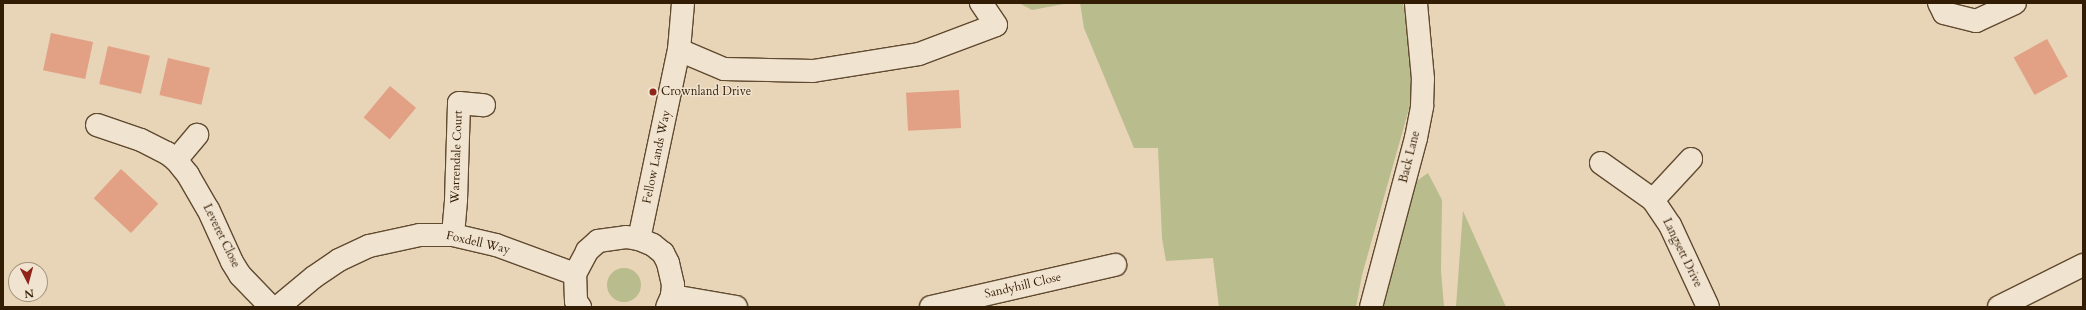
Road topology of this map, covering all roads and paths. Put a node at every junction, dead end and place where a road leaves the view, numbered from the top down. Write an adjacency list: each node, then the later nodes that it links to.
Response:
1 (683, 3): 6 (street, Fellow Lands Way)
2 (981, 3): 6 (street)
3 (1416, 3): 26 (street, Back Lane)
4 (1939, 3): 5 (street)
5 (2015, 3)
6 (679, 50): 15 (street, Fellow Lands Way)
7 (484, 104): 14 (street, Warrendale Court)
8 (97, 125): 11 (street, Leveret Close)
9 (197, 135): 11 (street)
10 (1690, 159): 13 (street)
11 (176, 160): 21 (street, Leveret Close)
12 (1601, 163): 13 (street, Langsett Drive)
13 (1653, 200): 27 (street, Langsett Drive)
14 (453, 235): 18 (street, Foxdell Way); 22 (street, Foxdell Way)
15 (639, 239): 18 (street); 20 (street)
16 (1115, 265): 25 (street, Sandyhill Close)
17 (2083, 265): 19 (street)
18 (575, 274): 23 (street)
19 (2032, 300): 28 (street)
20 (669, 302): 24 (street)
21 (271, 307)
22 (278, 307)
23 (580, 307)
24 (736, 307)
25 (931, 307)
26 (1371, 307)
27 (1708, 307)
28 (1999, 307)

